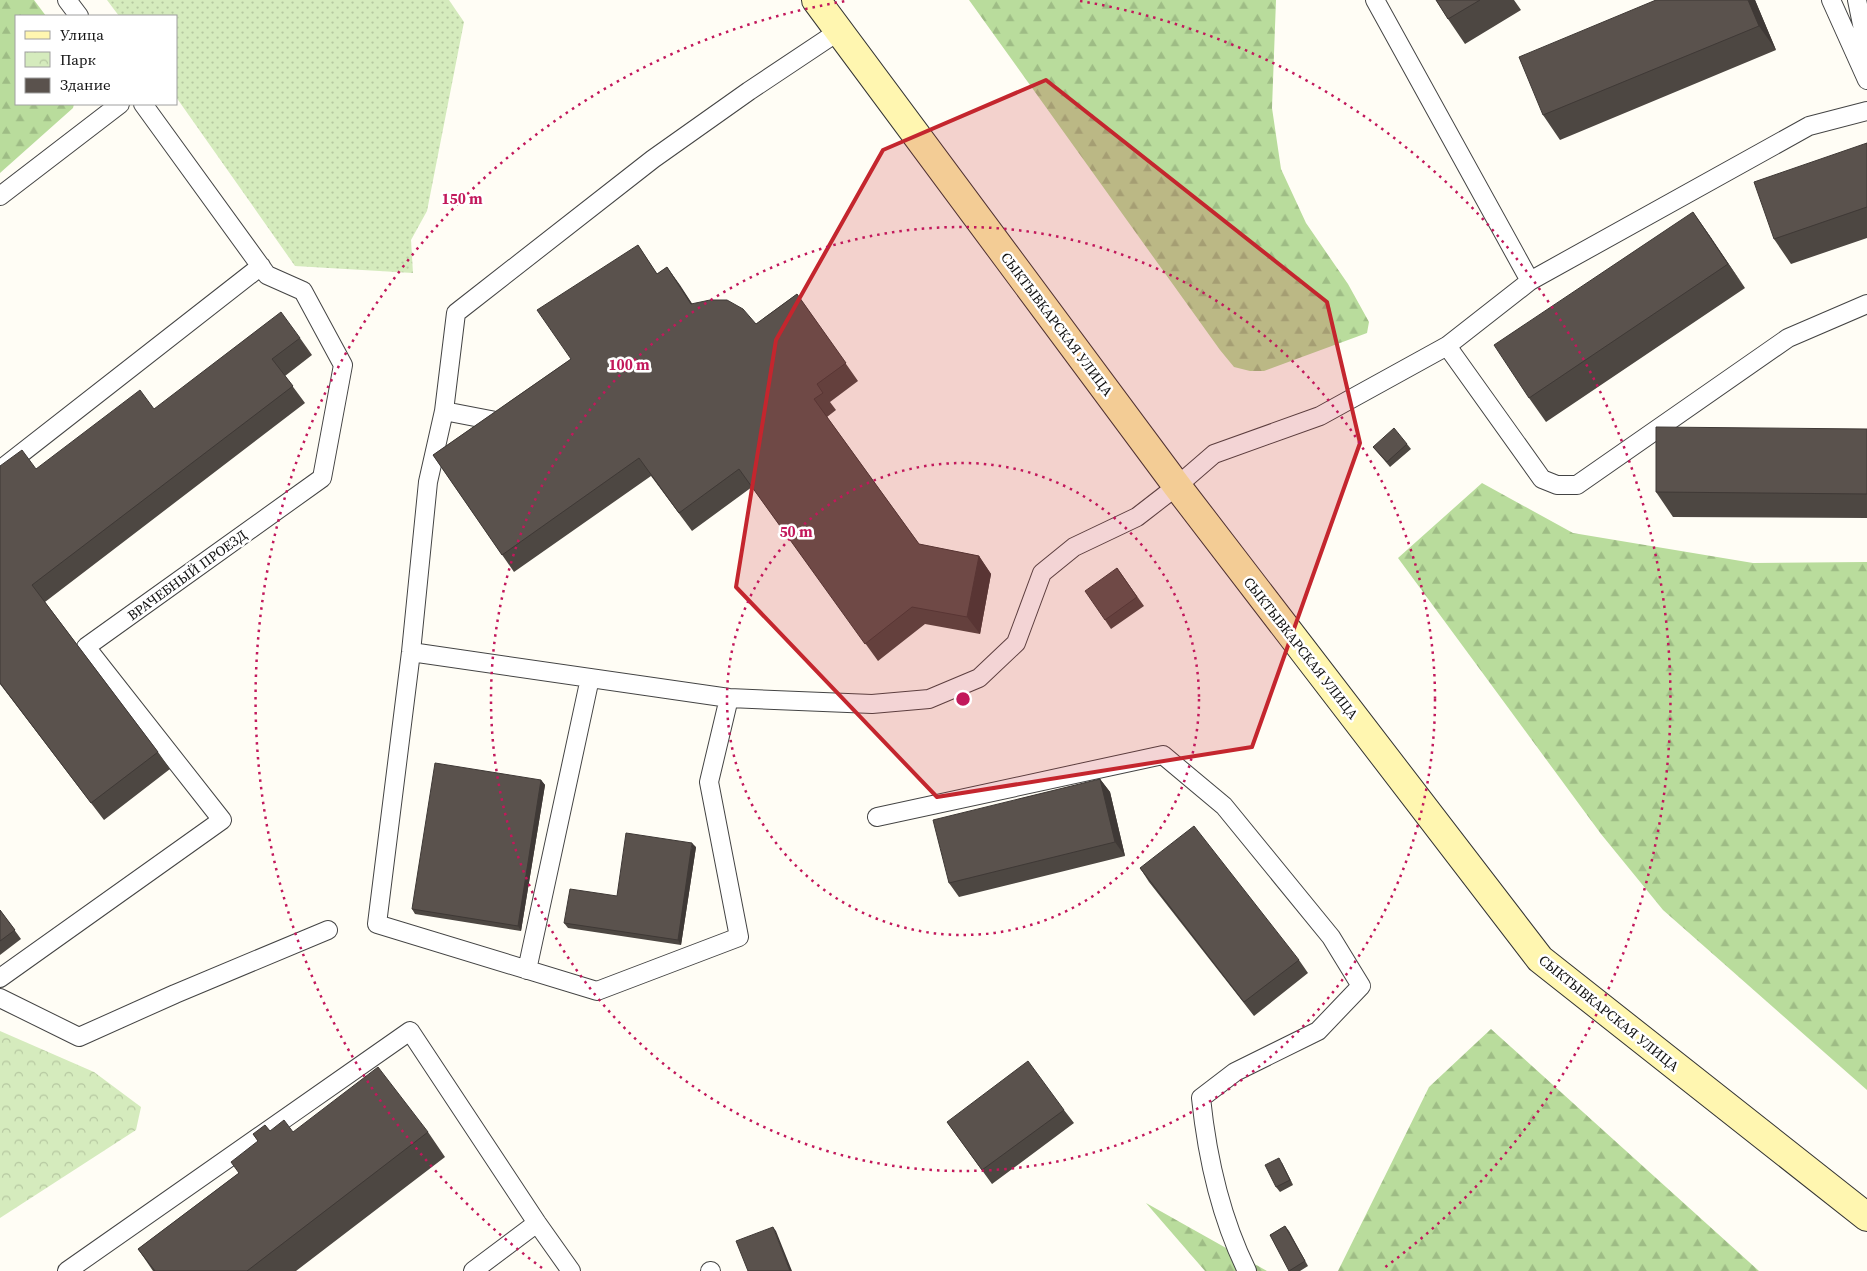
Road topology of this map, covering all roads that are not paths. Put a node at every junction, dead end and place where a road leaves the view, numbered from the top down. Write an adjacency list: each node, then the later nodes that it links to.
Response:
1 (67, 0): 6 (lane)
2 (816, 0): 7 (main road, СЫКТЫВКАРСКАЯ УЛИЦА)
3 (1375, 0): 15 (lane)
4 (1831, 0): 9 (lane)
5 (1857, 0): 8 (lane)
6 (78, 15)
7 (839, 31): 18 (lane); 23 (main road, СЫКТЫВКАРСКАЯ УЛИЦА)
8 (1867, 49)
9 (1867, 80)
10 (119, 105): 13 (lane)
11 (144, 105): 14 (lane, ВРАЧЕБНЫЙ ПРОЕЗД)
12 (1867, 111): 15 (lane)
13 (0, 196)
14 (261, 266): 22 (lane); 30 (lane, ВРАЧЕБНЫЙ ПРОЕЗД)
15 (1530, 281): 17 (lane)
16 (1867, 304): 20 (lane)
17 (1446, 346): 20 (lane); 23 (lane)
18 (444, 411): 19 (lane); 24 (lane)
19 (501, 422)
20 (1659, 428): 21 (lane)
21 (1688, 429)
22 (0, 470)
23 (1176, 486): 26 (lane); 32 (main road, СЫКТЫВКАРСКАЯ УЛИЦА)
24 (411, 652): 25 (lane); 29 (lane)
25 (590, 678): 26 (lane); 29 (lane)
26 (729, 698): 29 (lane)
27 (877, 817): 37 (lane)
28 (328, 930): 31 (lane)
29 (527, 970)
30 (0, 978)
31 (0, 998)
32 (1867, 1217)
33 (537, 1223): 34 (lane); 35 (lane); 36 (lane)
34 (67, 1271)
35 (473, 1271)
36 (571, 1271)
37 (1247, 1271)

